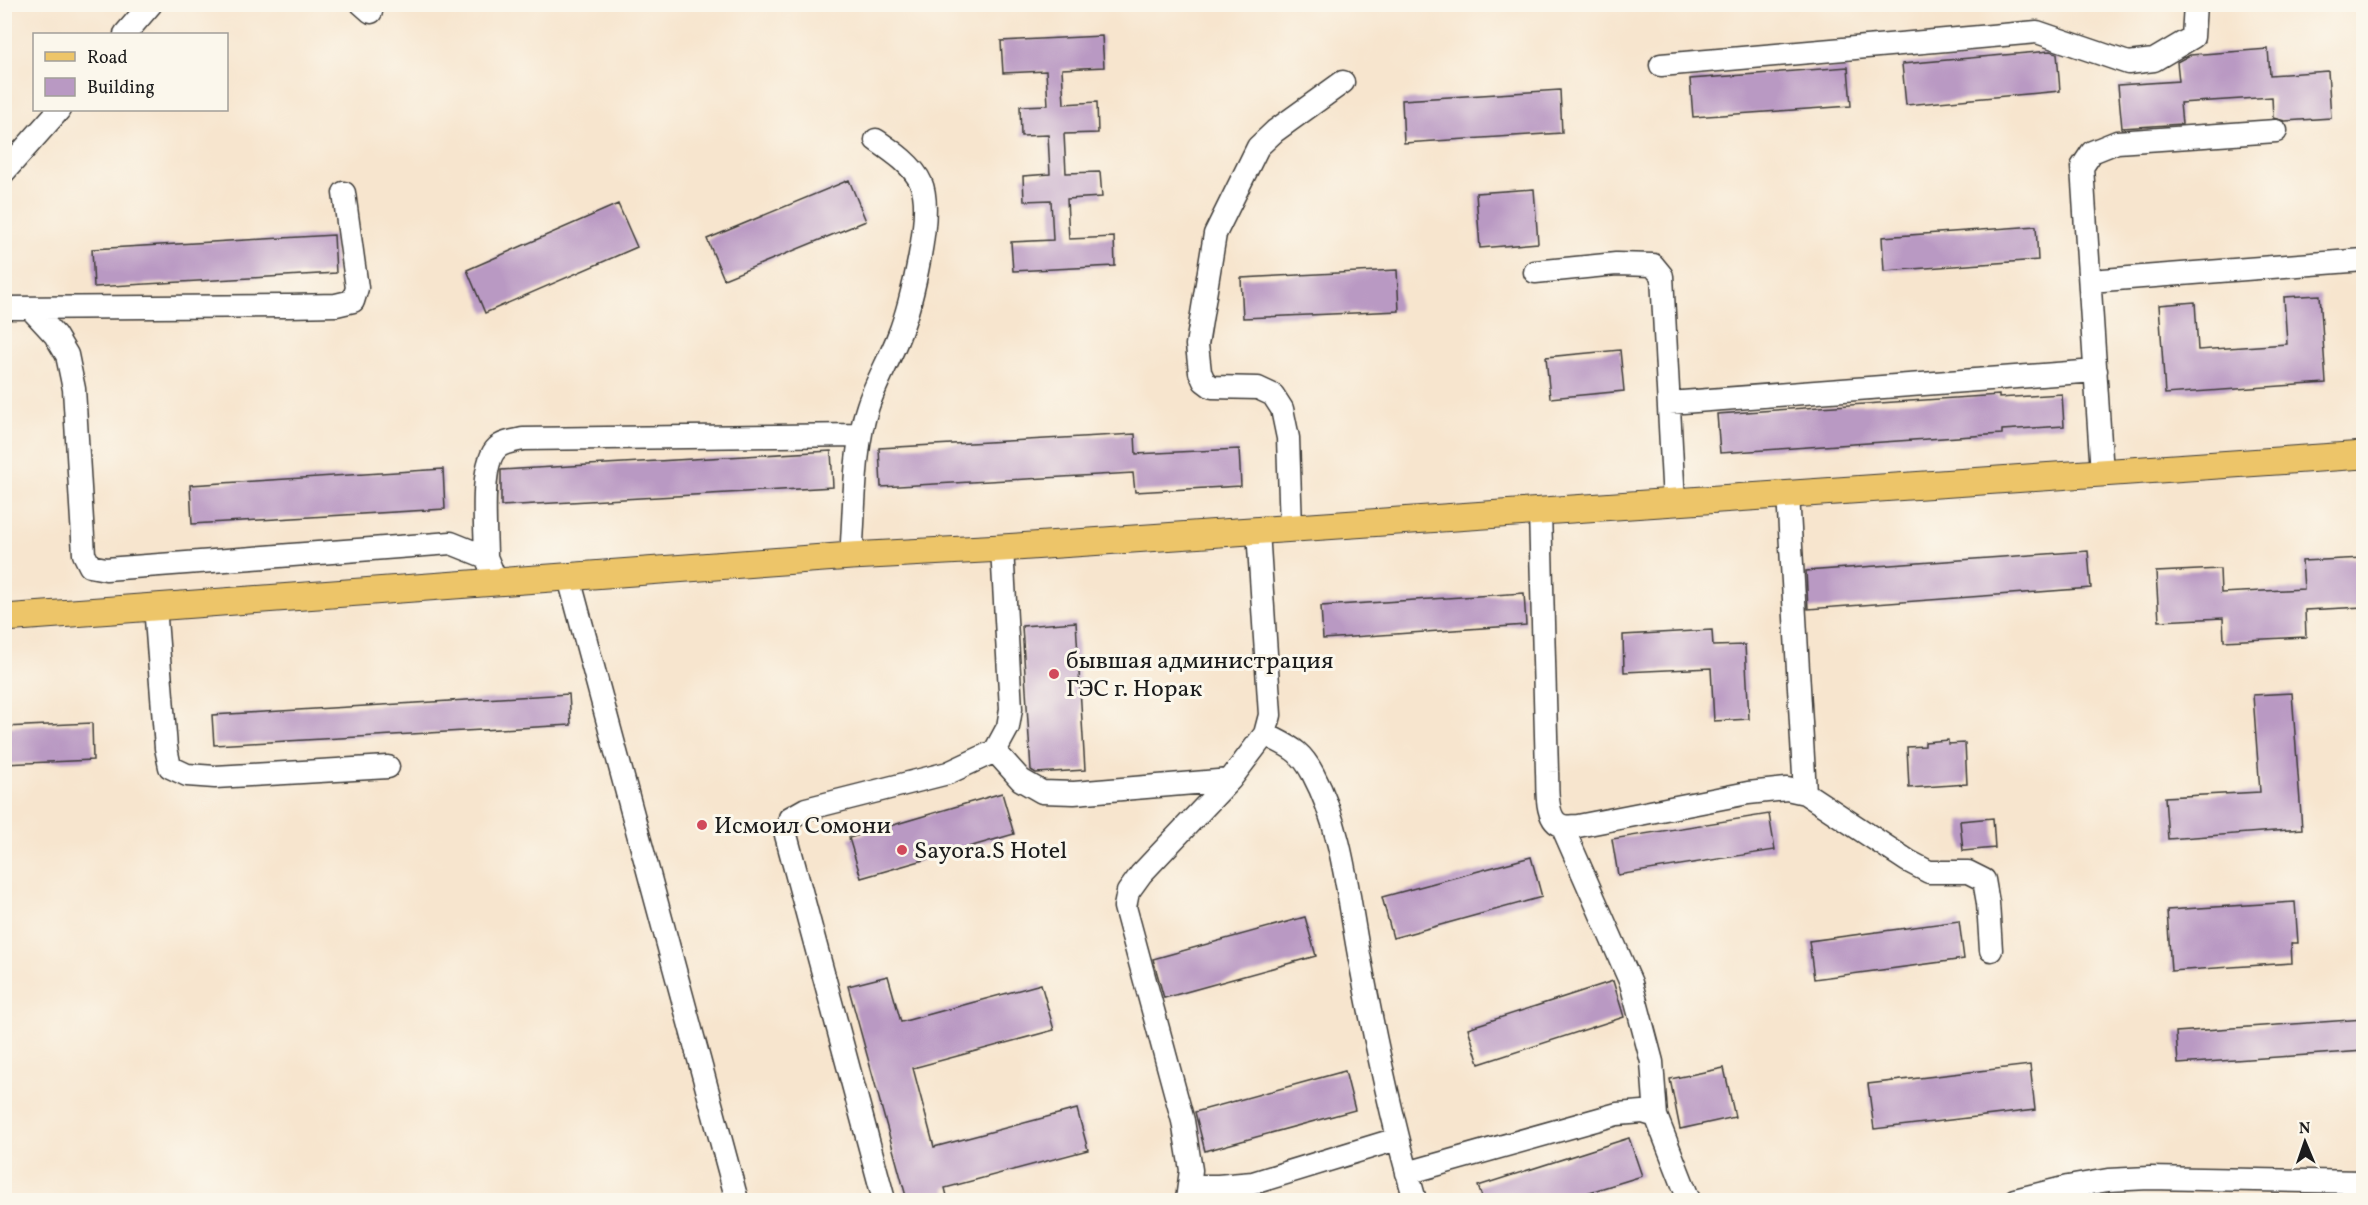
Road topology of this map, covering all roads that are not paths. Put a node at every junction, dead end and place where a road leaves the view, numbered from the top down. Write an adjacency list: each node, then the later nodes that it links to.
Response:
1 (151, 4): 3 (street)
2 (2195, 4): 4 (street)
3 (126, 33)
4 (1661, 65)
5 (1343, 82): 24 (street)
6 (58, 111): 9 (street)
7 (2276, 131): 13 (street)
8 (876, 140): 18 (street)
9 (4, 172)
10 (344, 193): 15 (street)
11 (2364, 260): 13 (street)
12 (1535, 272): 17 (street)
13 (2090, 281): 16 (street)
14 (4, 308): 15 (street)
15 (30, 308): 28 (street)
16 (2096, 371): 17 (street); 20 (street)
17 (1669, 403): 22 (street)
18 (860, 435): 27 (street); 28 (street)
19 (2364, 455): 20 (main road)
20 (2102, 473): 21 (main road)
21 (1788, 494): 22 (main road); 37 (street)
22 (1674, 502): 23 (main road)
23 (1540, 511): 24 (main road); 38 (street)
24 (1292, 528): 25 (main road)
25 (1258, 531): 26 (main road); 33 (street)
26 (1002, 548): 27 (main road); 34 (street)
27 (851, 556): 29 (main road)
28 (486, 557): 30 (street)
29 (569, 578): 30 (main road); 45 (street)
30 (497, 582): 31 (main road)
31 (155, 606): 32 (main road); 35 (street)
32 (4, 618)
33 (1265, 734): 36 (street); 41 (street)
34 (995, 751): 36 (street); 46 (street)
35 (388, 767)
36 (1230, 780): 44 (street)
37 (1805, 793): 38 (street); 39 (street)
38 (1562, 826): 40 (street)
39 (1991, 951)
40 (1656, 1116): 42 (street); 48 (street)
41 (1398, 1139): 42 (street); 44 (street)
42 (1407, 1173): 47 (street)
43 (2364, 1182): 49 (street)
44 (1189, 1193)
45 (737, 1200)
46 (884, 1200)
47 (1415, 1200)
48 (1689, 1200)
49 (2015, 1200)

